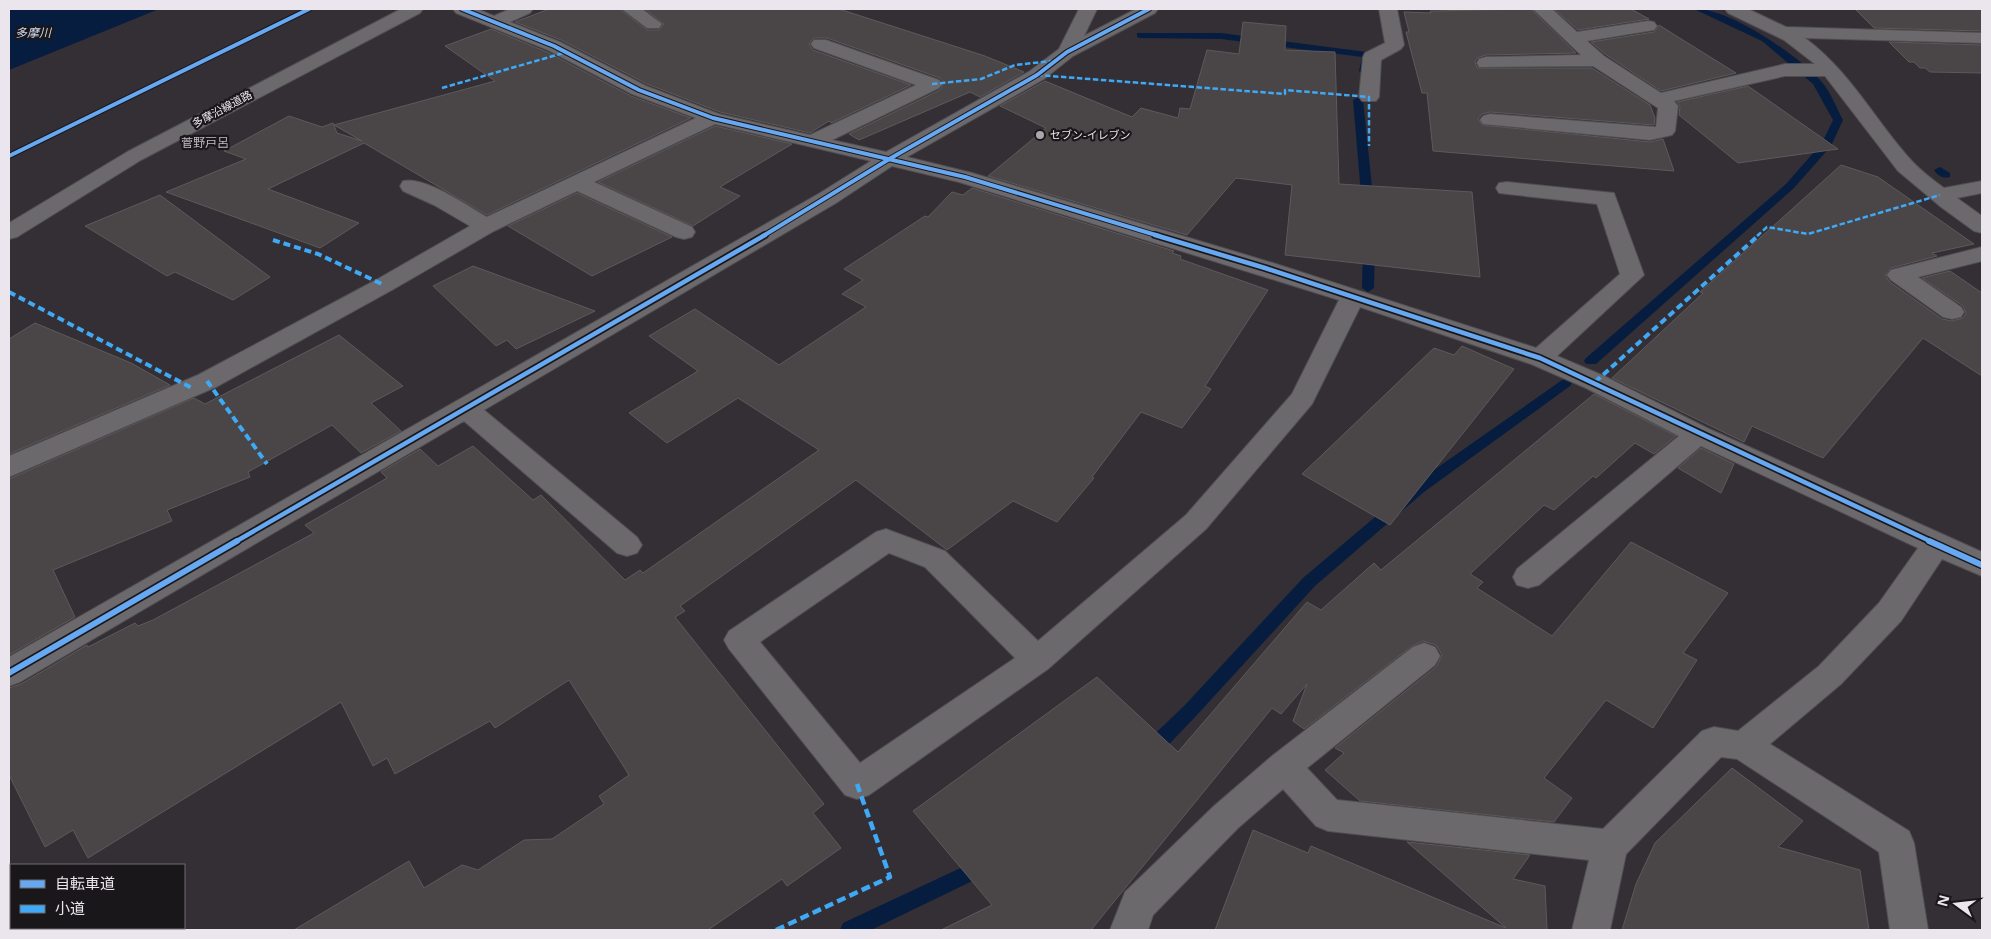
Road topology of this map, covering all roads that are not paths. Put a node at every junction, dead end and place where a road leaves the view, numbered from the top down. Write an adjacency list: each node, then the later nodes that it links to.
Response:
1 (414, 9): 34 (street, 多摩沿線道路)
2 (462, 9): 10 (street)
3 (524, 9): 10 (street)
4 (631, 9): 11 (street)
5 (1088, 9): 17 (street)
6 (1149, 9): 17 (street)
7 (1388, 9): 21 (street)
8 (1542, 9): 14 (street)
9 (1734, 9): 13 (street)
10 (493, 23): 23 (street)
11 (653, 24)
12 (1648, 26): 14 (street)
13 (1784, 32): 15 (street); 20 (street)
14 (1574, 38): 18 (street)
15 (1982, 38)
16 (820, 44): 25 (street)
17 (1067, 52): 26 (street)
18 (1597, 60): 19 (street); 22 (street)
19 (1486, 63)
20 (1829, 70): 22 (street); 31 (street)
21 (1369, 97)
22 (1659, 99): 24 (street)
23 (713, 118): 25 (street); 27 (street)
24 (1490, 120)
25 (812, 141): 26 (street)
26 (891, 158): 37 (street); 40 (street)
27 (576, 182): 32 (street); 35 (street)
28 (411, 186): 32 (street)
29 (1982, 187): 31 (street)
30 (1507, 188): 39 (street)
31 (1940, 195): 33 (street)
32 (486, 226): 42 (street)
33 (1982, 226)
34 (9, 232)
35 (684, 232)
36 (1982, 254): 38 (street)
37 (1352, 298): 39 (street); 48 (street)
38 (1952, 312)
39 (1540, 358): 41 (street)
40 (464, 407): 44 (street); 49 (street)
41 (1698, 434): 43 (street); 46 (street)
42 (9, 467)
43 (1936, 544): 45 (street); 50 (street)
44 (627, 545)
45 (1982, 566)
46 (1528, 577)
47 (1424, 656): 51 (street)
48 (1037, 660): 48 (street)
49 (9, 673)
50 (1744, 746): 52 (street); 55 (street)
51 (1284, 767): 52 (street); 53 (street)
52 (1610, 846): 54 (street)
53 (1129, 930)
54 (1591, 930)
55 (1909, 930)

